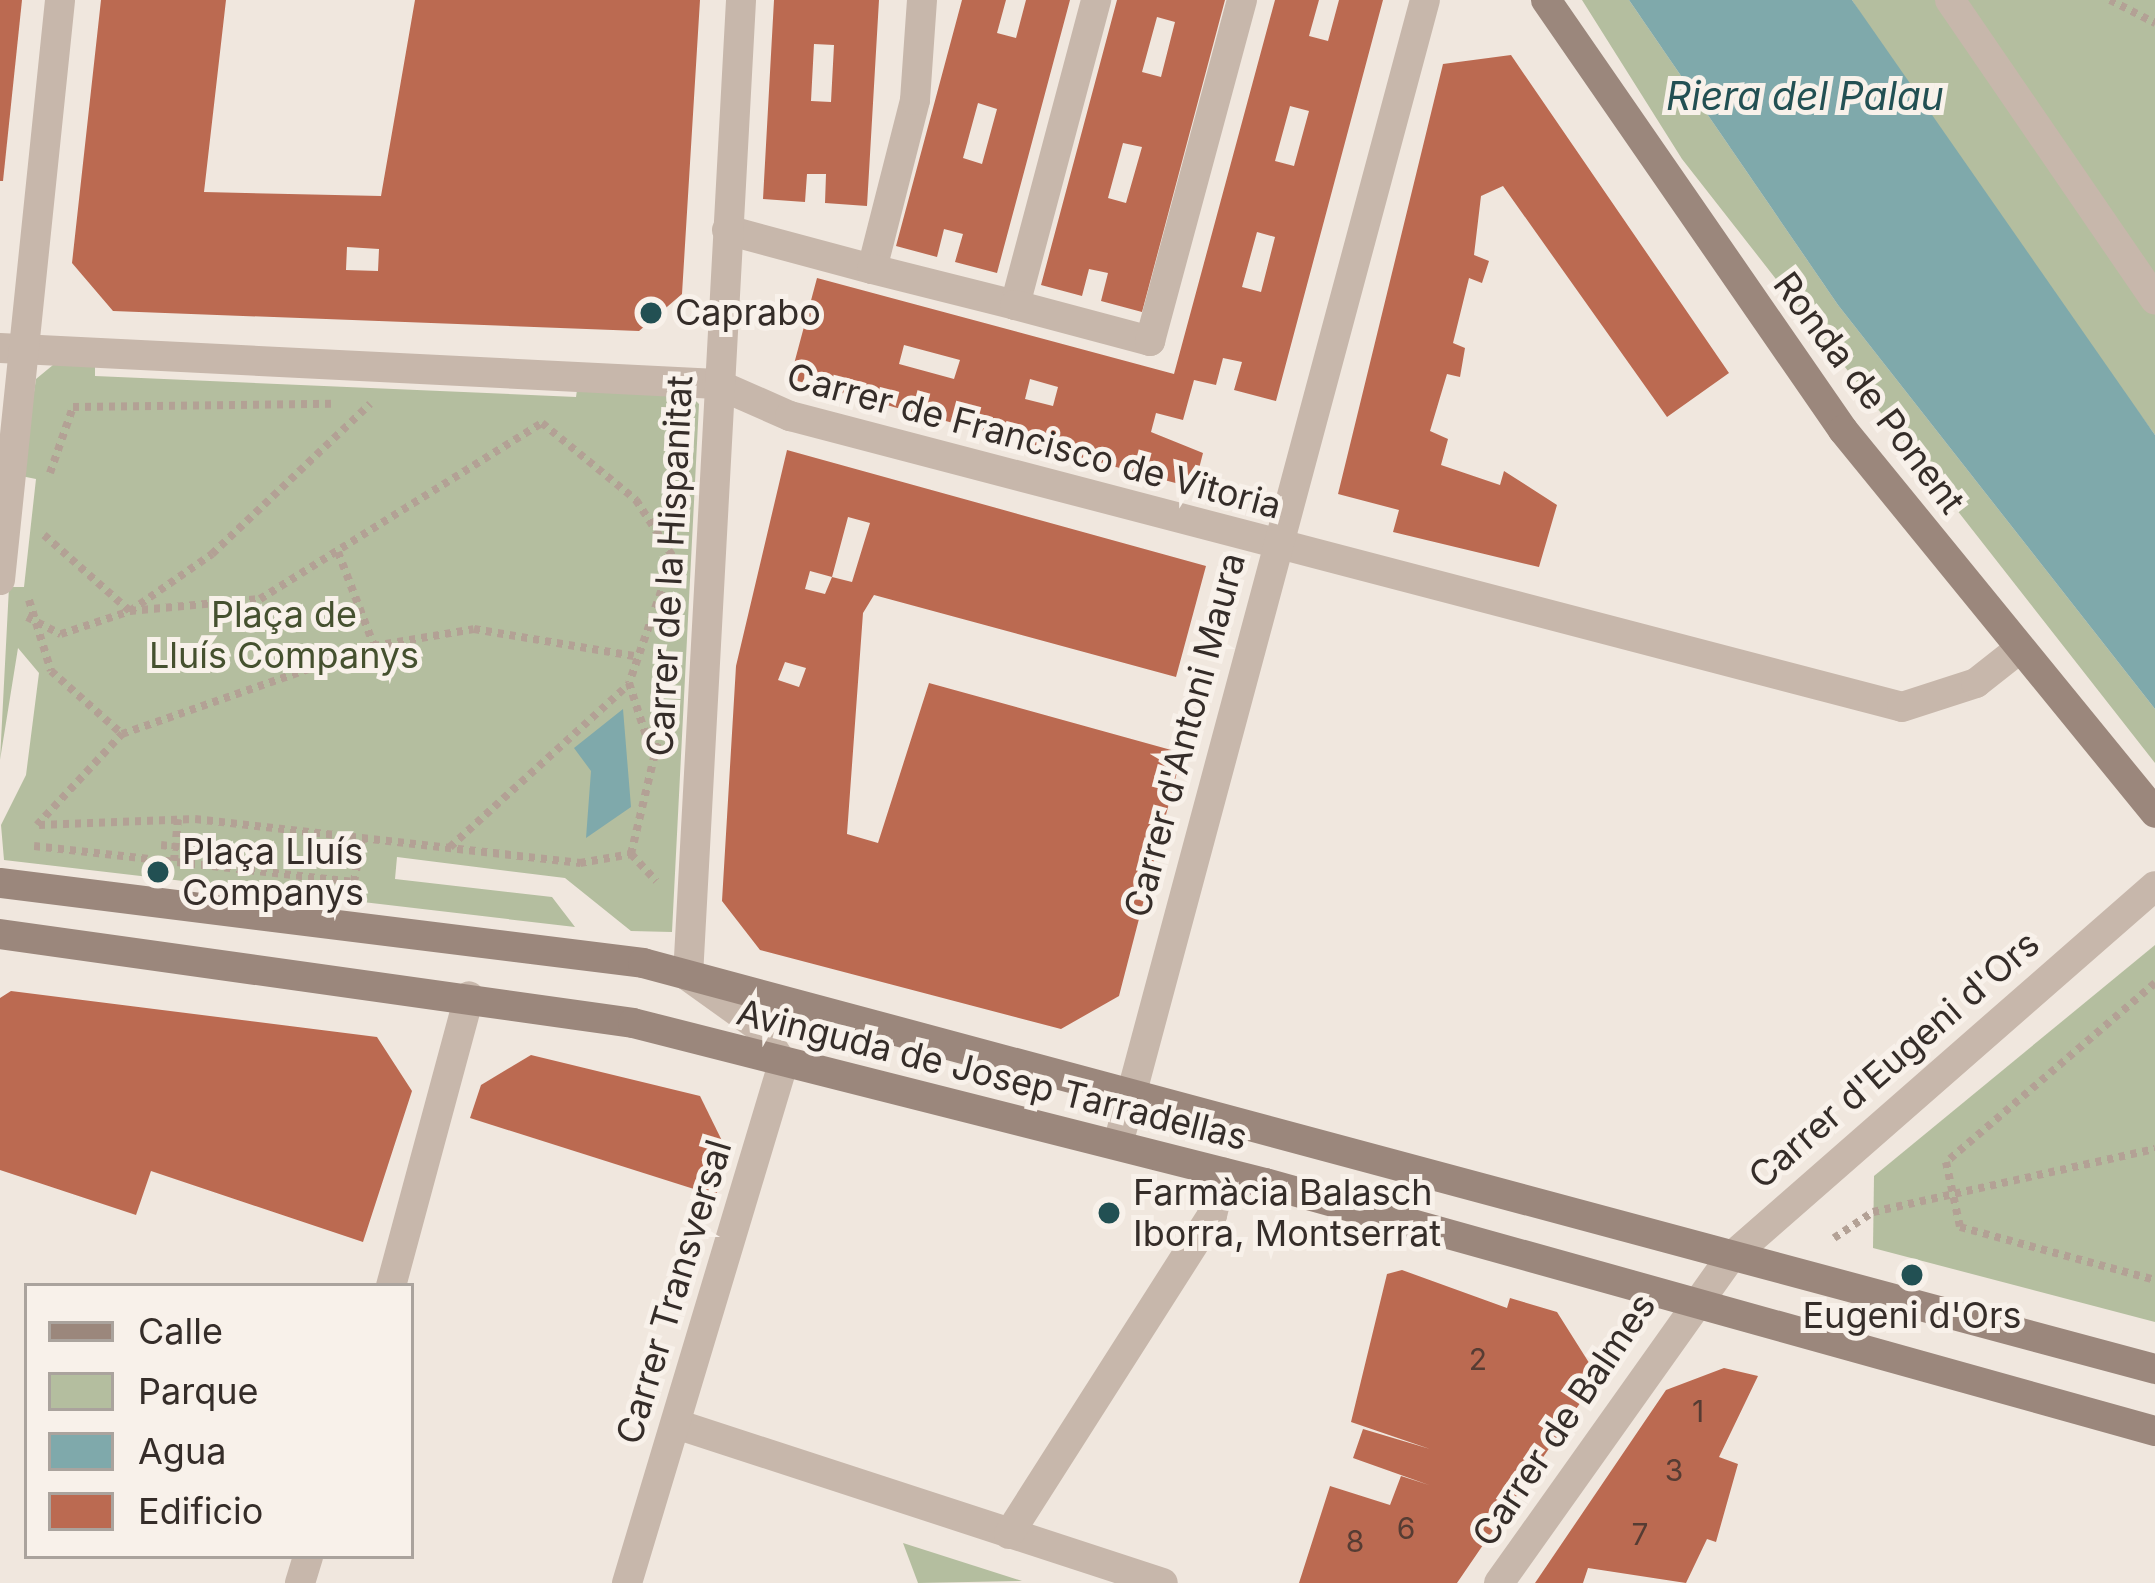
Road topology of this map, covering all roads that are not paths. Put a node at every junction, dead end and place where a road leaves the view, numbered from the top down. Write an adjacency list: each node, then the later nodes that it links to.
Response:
1 (60, 0): 13 (street)
2 (741, 0): 9 (street, Carrer de la Hispanitat)
3 (922, 0): 10 (street)
4 (1096, 0): 12 (street)
5 (1242, 0): 12 (street)
6 (1425, 0): 15 (street, Carrer d'Antoni Maura)
7 (1546, 0): 17 (street, Ronda de Ponent)
8 (1949, 0): 11 (street)
9 (728, 230): 10 (street); 14 (street, Carrer de la Hispanitat)
10 (872, 269): 12 (street)
11 (2155, 299)
12 (1015, 305)
13 (13, 349): 14 (street, Carrer de Francisco de Vitoria); 16 (street)
14 (717, 384): 15 (street, Carrer de Francisco de Vitoria); 22 (street, Carrer de la Hispanitat)
15 (1275, 546): 17 (street, Carrer de Francisco de Vitoria); 25 (street, Carrer d'Antoni Maura)
16 (0, 580)
17 (2019, 649): 18 (street, Ronda de Ponent)
18 (2155, 813)
19 (0, 883): 22 (street, Avinguda de Josep Tarradellas)
20 (2155, 886): 28 (street, Carrer d'Eugeni d'Ors)
21 (0, 934): 23 (street, Avinguda de Josep Tarradellas)
22 (688, 976): 24 (street); 25 (street, Avinguda de Josep Tarradellas)
23 (469, 996): 24 (street, Avinguda de Josep Tarradellas); 29 (street)
24 (783, 1064): 26 (street, Avinguda de Josep Tarradellas); 32 (street, Carrer Transversal)
25 (1130, 1093): 26 (street, Carrer d'Antoni Maura); 28 (street, Avinguda de Josep Tarradellas)
26 (1118, 1144): 27 (street, Avinguda de Josep Tarradellas)
27 (1223, 1172): 30 (street, Avinguda de Josep Tarradellas); 34 (street)
28 (1731, 1257): 30 (street, Carrer d'Eugeni d'Ors); 31 (street, Avinguda de Josep Tarradellas)
29 (392, 1283)
30 (1693, 1300): 33 (street, Avinguda de Josep Tarradellas); 37 (street, Carrer de Balmes)
31 (2155, 1369)
32 (676, 1424): 34 (street); 35 (street, Carrer Transversal)
33 (2155, 1431)
34 (1009, 1534): 36 (street)
35 (627, 1583)
36 (1163, 1583)
37 (1499, 1583)

